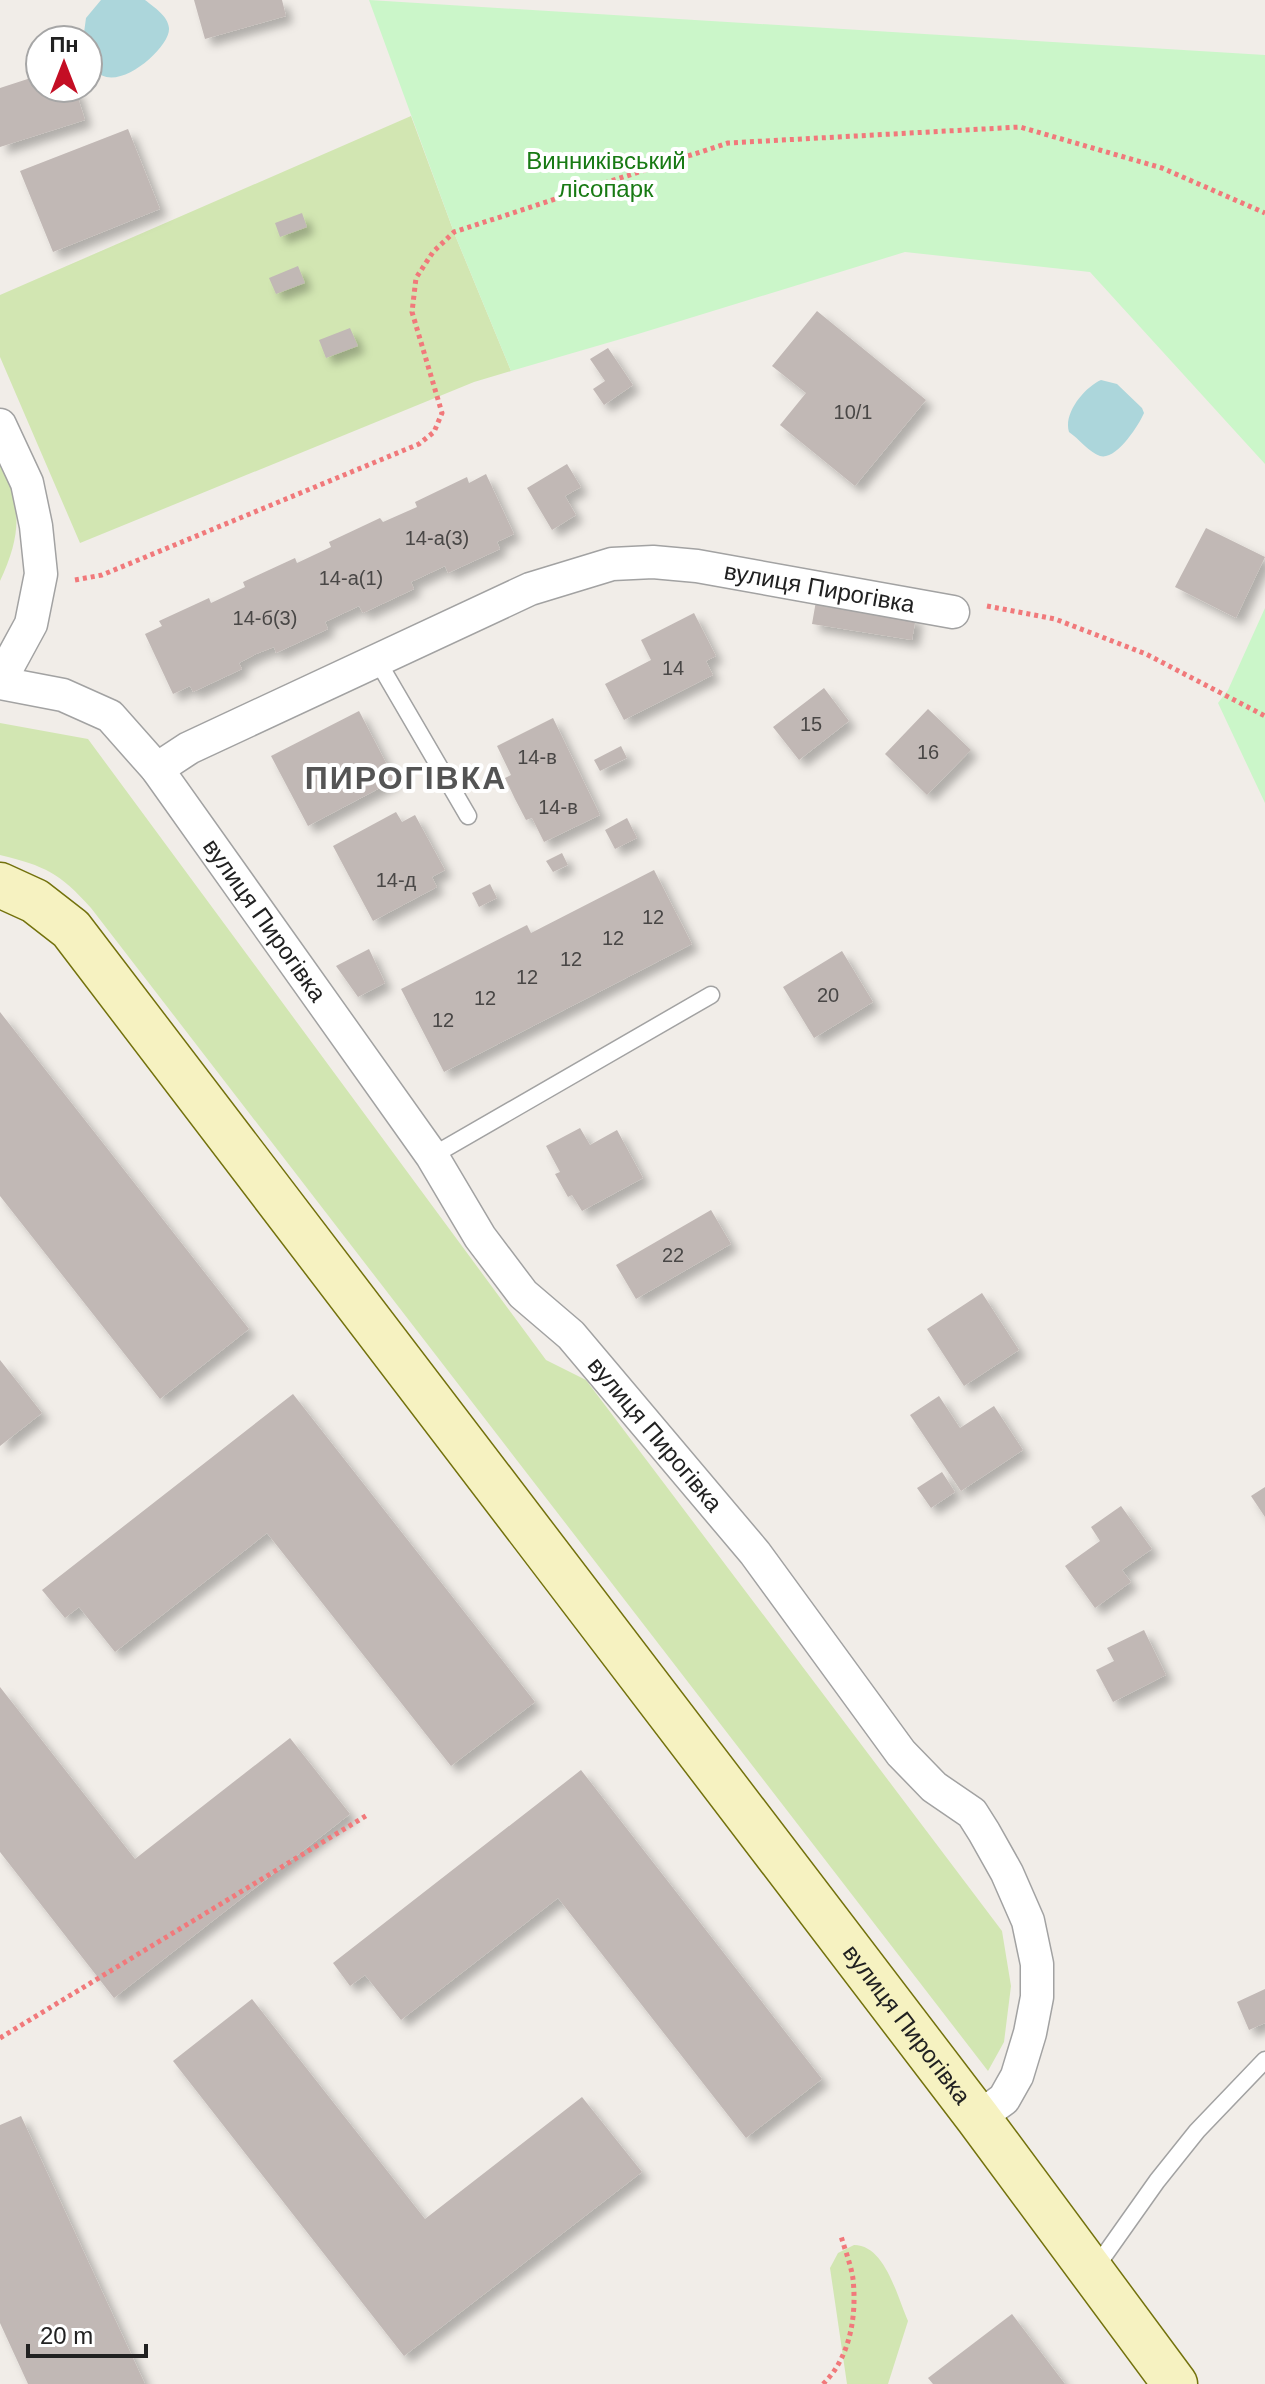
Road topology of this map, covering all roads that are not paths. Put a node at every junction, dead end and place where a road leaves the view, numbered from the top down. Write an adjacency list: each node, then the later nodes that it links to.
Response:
1 (0, 425): 4 (street, вулиця Пирогівка)
2 (953, 612): 3 (street, вулиця Пирогівка)
3 (377, 660): 5 (street, вулиця Пирогівка); 6 (lane)
4 (0, 682): 5 (street, вулиця Пирогівка)
5 (157, 769): 9 (street, вулиця Пирогівка)
6 (468, 816)
7 (0, 885): 11 (street, вулиця Пирогівка)
8 (711, 995): 9 (lane)
9 (432, 1156): 11 (street, вулиця Пирогівка)
10 (1265, 2060): 12 (lane)
11 (978, 2118): 12 (street, вулиця Пирогівка)
12 (1093, 2272): 13 (street, вулиця Пирогівка)
13 (1175, 2384)

